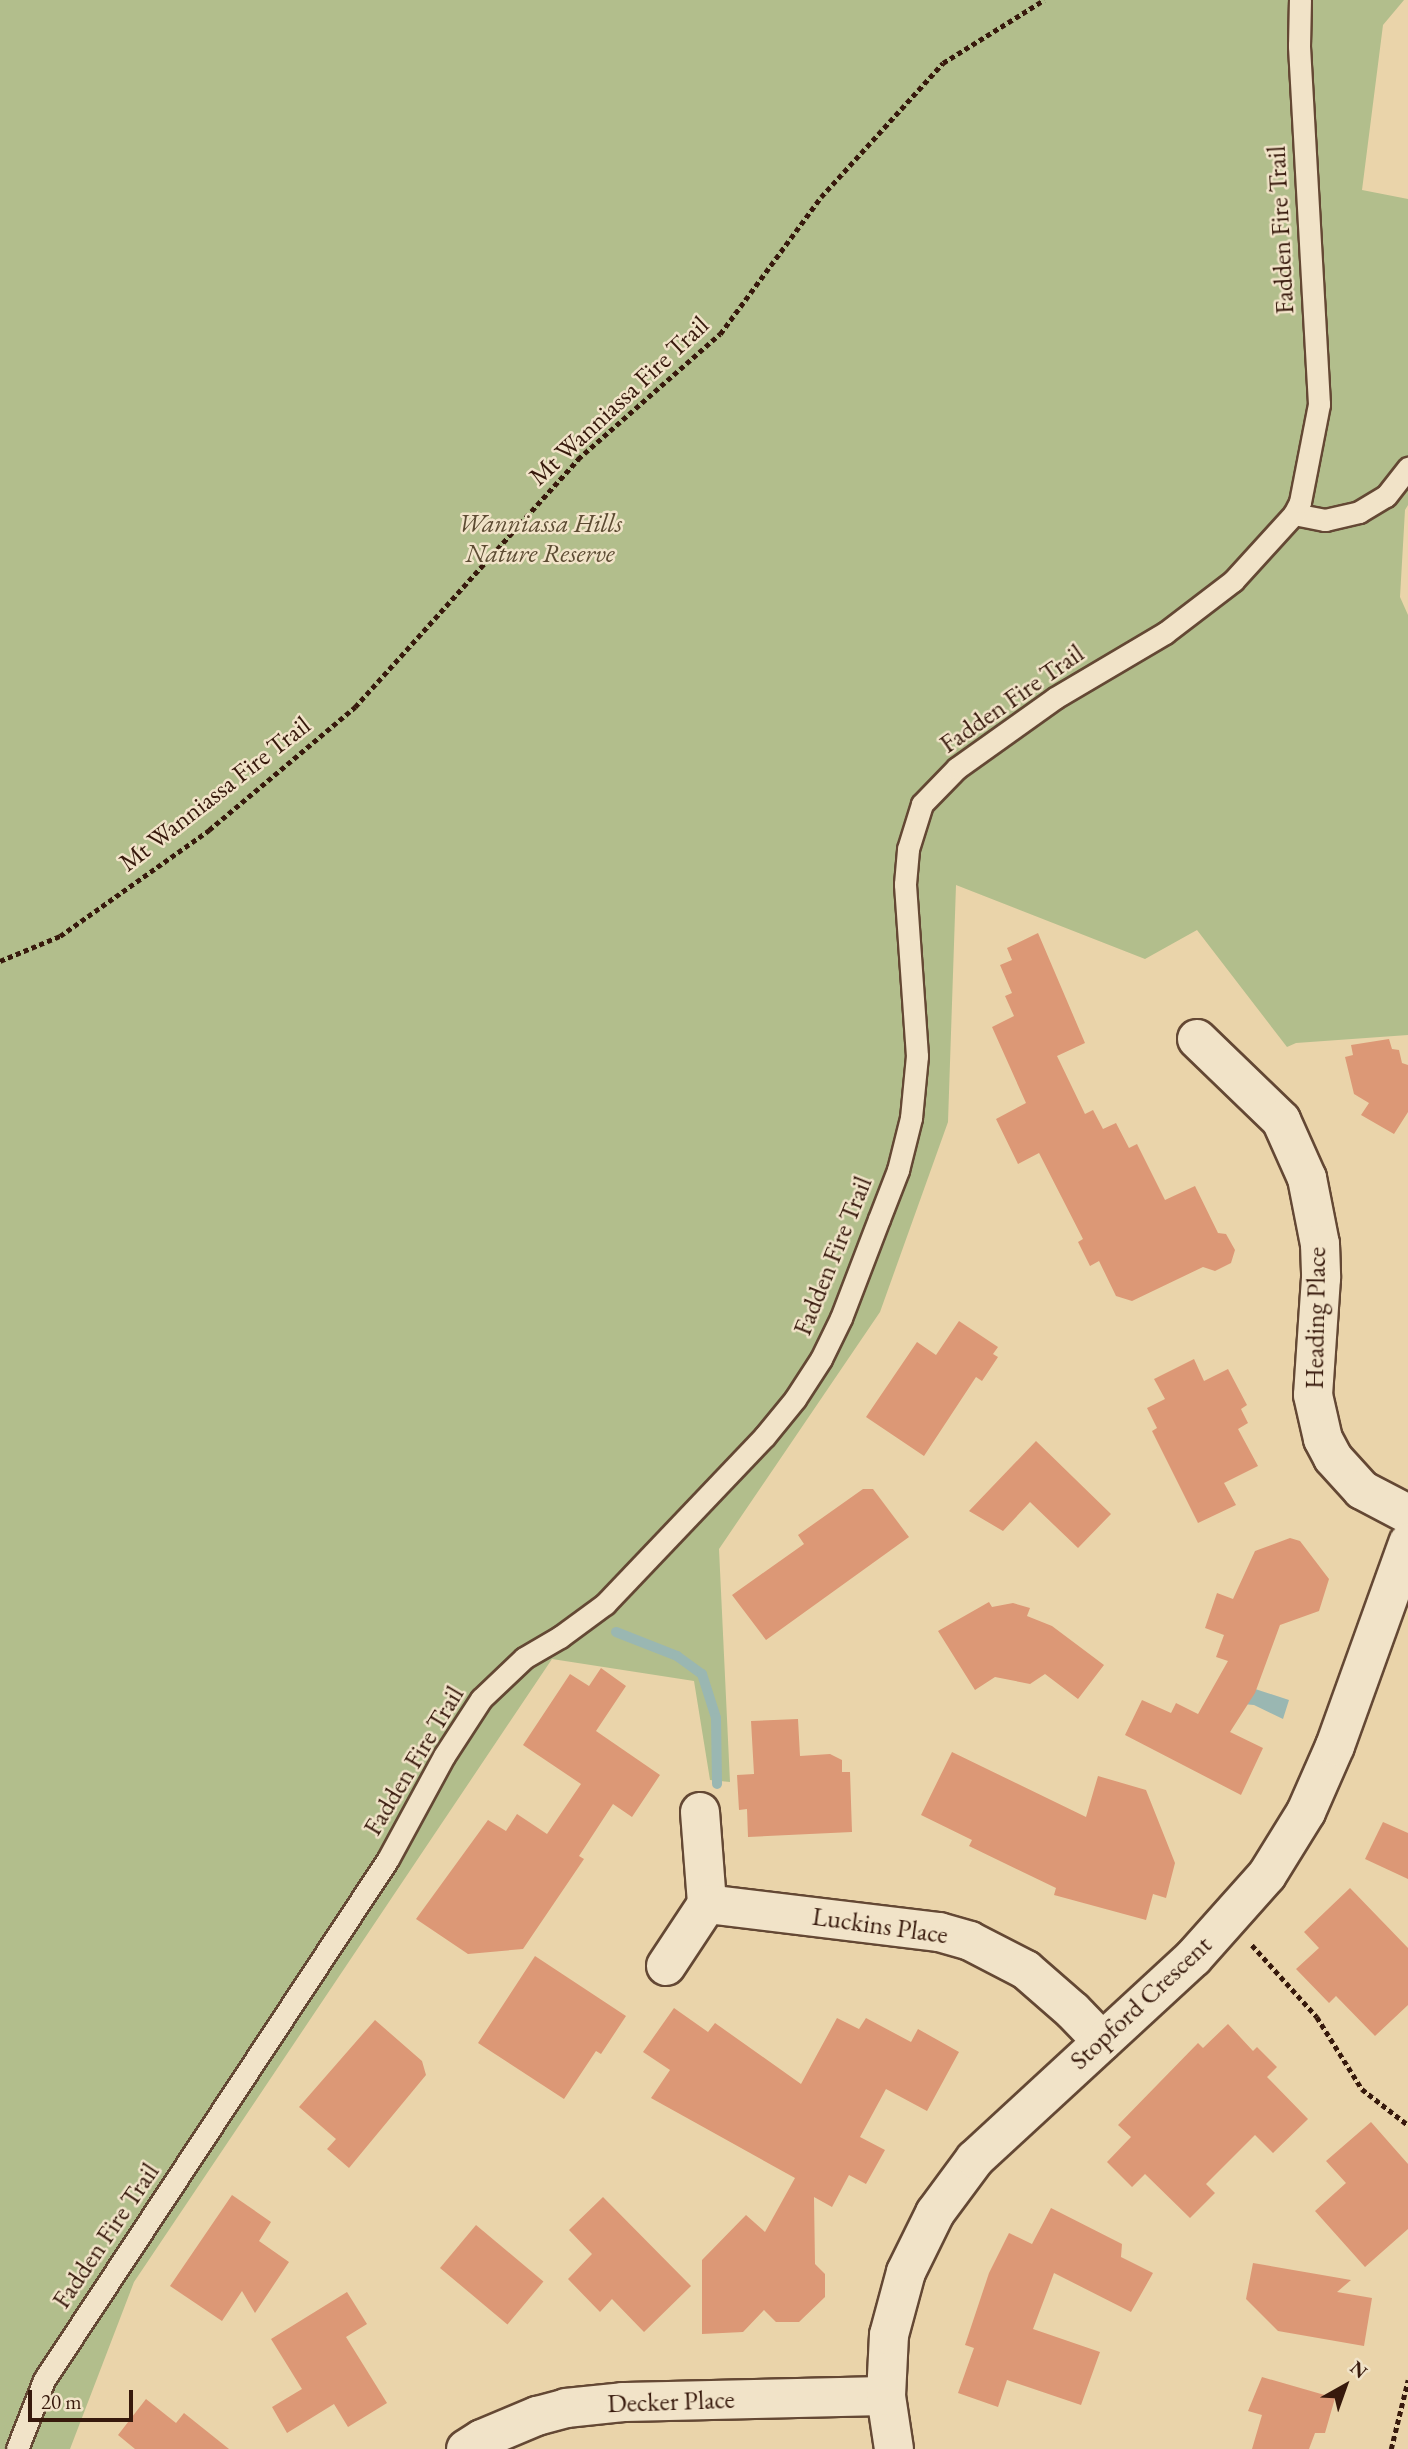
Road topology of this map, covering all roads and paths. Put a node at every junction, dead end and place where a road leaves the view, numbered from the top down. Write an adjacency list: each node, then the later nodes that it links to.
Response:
1 (1044, 0): 5 (path, Mt Wanniassa Fire Trail)
2 (1300, 0): 4 (lane, Fadden Fire Trail)
3 (1408, 468): 4 (lane)
4 (1293, 514): 17 (lane, Fadden Fire Trail)
5 (0, 961)
6 (1196, 1039): 7 (street, Heading Place)
7 (1408, 1514)
8 (1408, 1543): 11 (street, Stopford Crescent)
9 (700, 1812): 10 (street)
10 (707, 1904): 12 (street); 13 (street, Luckins Place)
11 (1221, 1927): 13 (street, Stopford Crescent); 14 (path)
12 (666, 1966)
13 (1102, 2042): 16 (street, Stopford Crescent)
14 (1408, 2125)
15 (1408, 2380): 20 (path)
16 (886, 2396): 18 (street, Decker Place); 19 (street, Stopford Crescent)
17 (17, 2449)
18 (466, 2449)
19 (894, 2449)
20 (1391, 2449)

